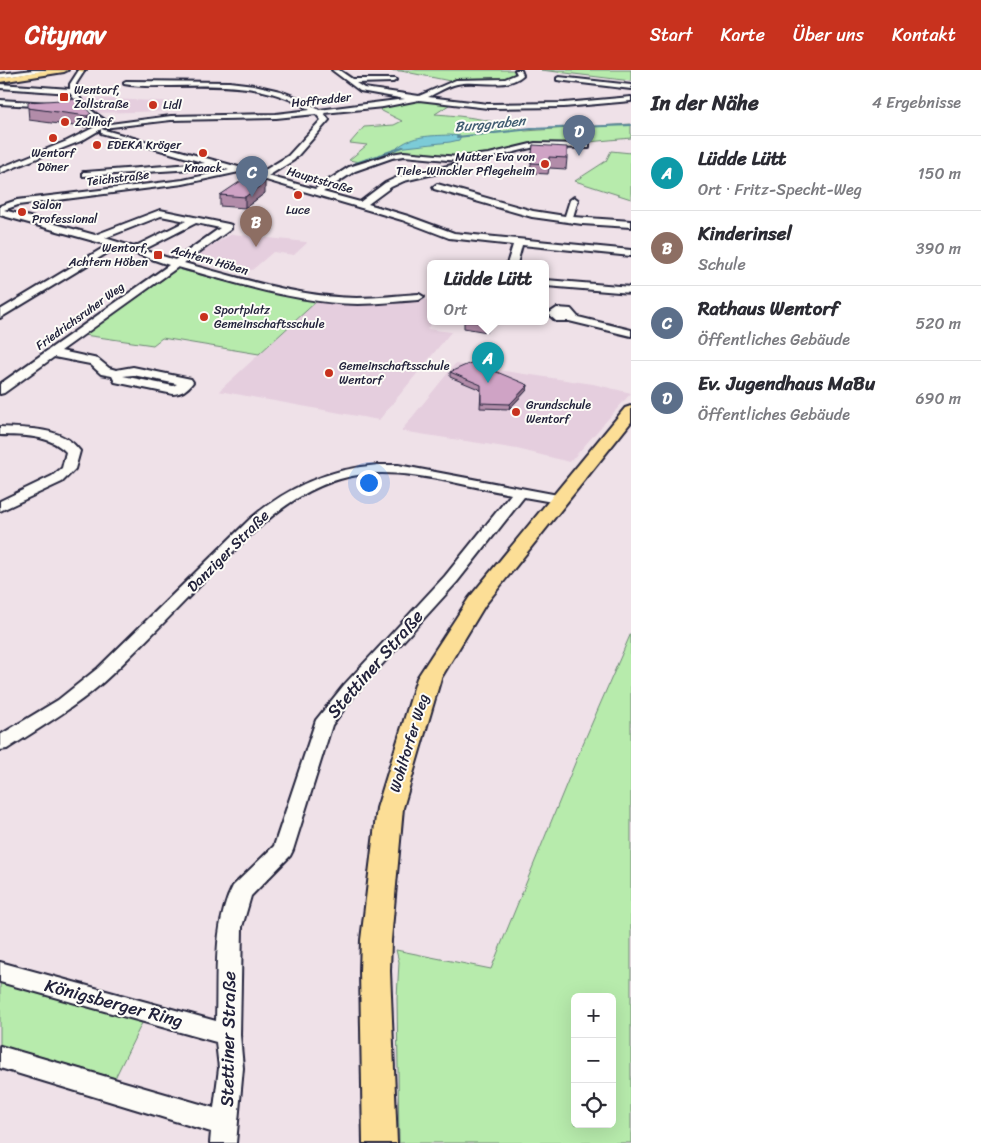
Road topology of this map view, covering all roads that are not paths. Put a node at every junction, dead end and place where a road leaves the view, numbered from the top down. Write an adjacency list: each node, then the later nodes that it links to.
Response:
1 (336, 70): 9 (street)
2 (518, 70): 14 (street, Hoffredder)
3 (47, 71): 4 (main road); 6 (main road)
4 (64, 71): 5 (main road)
5 (81, 71): 13 (street)
6 (0, 78)
7 (559, 79): 12 (street)
8 (392, 80): 9 (street)
9 (349, 81): 14 (street)
10 (126, 84): 23 (street)
11 (0, 86): 13 (street)
12 (631, 87)
13 (73, 91): 18 (street)
14 (417, 98): 21 (street); 23 (street, Hoffredder)
15 (631, 99): 17 (street)
16 (0, 102): 20 (street)
17 (602, 102): 21 (street); 22 (street)
18 (79, 104): 19 (street); 25 (street)
19 (69, 105)
20 (55, 106)
21 (525, 107): 24 (street)
22 (619, 111)
23 (319, 112): 25 (street, Hoffredder); 34 (street)
24 (531, 112)
25 (103, 128): 28 (street, Hoffredder); 29 (street, Hauptstraße)
26 (586, 146): 36 (street)
27 (2, 159): 28 (street)
28 (21, 162): 32 (street, Hoffredder)
29 (215, 163): 31 (street, Hauptstraße); 33 (street)
30 (452, 167): 38 (street)
31 (240, 170): 34 (street, Hauptstraße); 39 (street, Teichstraße)
32 (0, 171)
33 (86, 174)
34 (261, 176): 36 (street, Hauptstraße)
35 (437, 188): 40 (street)
36 (316, 192): 38 (street, Hauptstraße)
37 (574, 200): 40 (street)
38 (361, 205): 44 (street, Hauptstraße)
39 (0, 210): 43 (street, Achtern Höben)
40 (568, 219): 42 (street)
41 (193, 221): 43 (street); 46 (street); 49 (street, Friedrichsruher Weg)
42 (631, 224)
43 (97, 238): 45 (street, Achtern Höben)
44 (518, 243): 47 (street, Hauptstraße); 48 (street)
45 (116, 244): 46 (street, Achtern Höben); 54 (street)
46 (135, 250): 49 (street, Achtern Höben)
47 (631, 253)
48 (513, 260)
49 (176, 264): 52 (street, Achtern Höben); 56 (street, Friedrichsruher Weg)
50 (549, 282): 51 (street)
51 (631, 290)
52 (419, 297)
53 (549, 314): 55 (street)
54 (0, 315)
55 (631, 333)
56 (52, 353): 57 (street); 58 (street, Friedrichsruher Weg)
57 (116, 374): 57 (street)
58 (0, 390)
59 (631, 411): 62 (main road, Wohltorfer Weg)
60 (0, 431): 63 (street)
61 (520, 492): 62 (street, Danziger Straße); 64 (street, Danziger Straße); 66 (street, Stettiner Straße)
62 (558, 499): 69 (main road, Wohltorfer Weg)
63 (0, 507)
64 (0, 744)
65 (0, 972): 66 (street, Königsberger Ring)
66 (228, 1035): 68 (street, Stettiner Straße)
67 (0, 1057): 68 (street)
68 (224, 1133)
69 (380, 1143)

